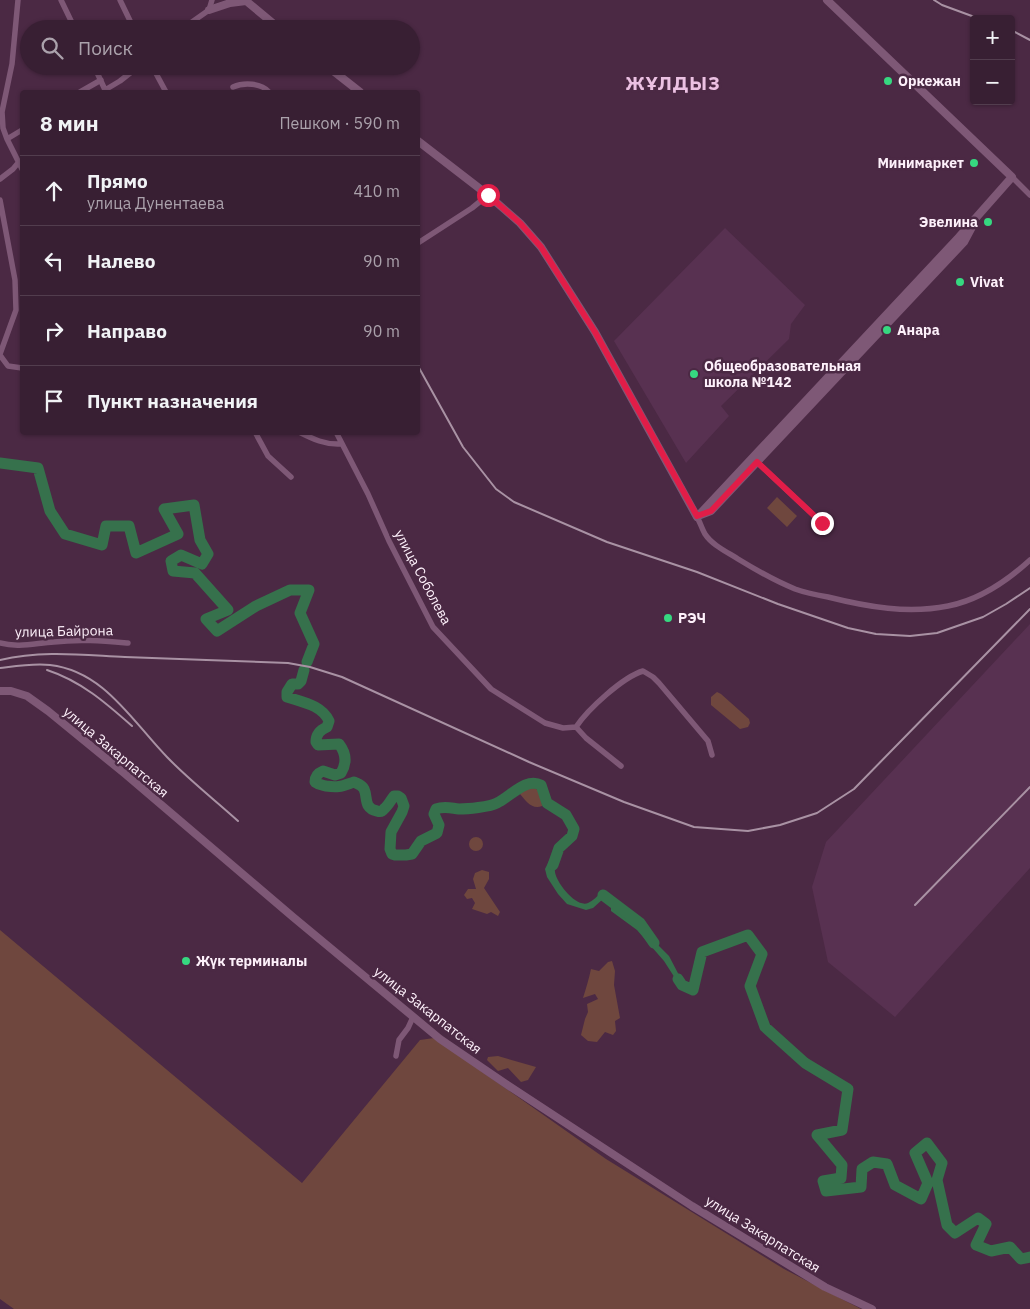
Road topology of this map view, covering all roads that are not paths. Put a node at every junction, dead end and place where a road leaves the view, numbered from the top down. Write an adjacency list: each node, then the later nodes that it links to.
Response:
1 (18, 0): 25 (street)
2 (61, 0): 8 (street)
3 (120, 0): 9 (street)
4 (212, 0): 7 (street)
5 (827, 0): 29 (street)
6 (246, 1): 7 (street); 11 (street)
7 (209, 10): 10 (street)
8 (71, 20)
9 (130, 20)
10 (195, 20)
11 (269, 20)
12 (98, 75): 16 (street)
13 (128, 75): 20 (street)
14 (157, 75): 21 (street)
15 (338, 75): 23 (street)
16 (101, 80): 18 (street); 19 (street)
17 (233, 87): 22 (street)
18 (84, 90)
19 (105, 90)
20 (106, 90)
21 (165, 90)
22 (266, 90)
23 (357, 90)
24 (20, 131): 25 (street)
25 (7, 139): 27 (street)
26 (420, 143): 31 (street)
27 (18, 162): 28 (street); 30 (street)
28 (20, 166)
29 (1012, 177): 32 (street); 34 (street)
30 (0, 179)
31 (488, 195): 35 (street); 44 (street)
32 (1030, 195)
33 (0, 200): 36 (street)
34 (977, 216): 42 (street); 44 (street)
35 (420, 242)
36 (0, 355): 37 (street)
37 (20, 368)
38 (257, 435): 43 (street)
39 (305, 435): 41 (street)
40 (337, 435): 41 (street, улица Соболева)
41 (341, 444): 50 (street, улица Соболева)
42 (757, 462): 44 (street); 45 (street)
43 (291, 477)
44 (697, 516): 46 (street)
45 (822, 523)
46 (1030, 560)
47 (0, 643): 48 (street, улица Байрона)
48 (128, 643)
49 (0, 691): 53 (street, улица Закарпатская)
50 (576, 727): 51 (street); 52 (street)
51 (712, 755)
52 (621, 766)
53 (413, 1017): 54 (street); 55 (street, улица Закарпатская)
54 (396, 1056)
55 (872, 1309)

